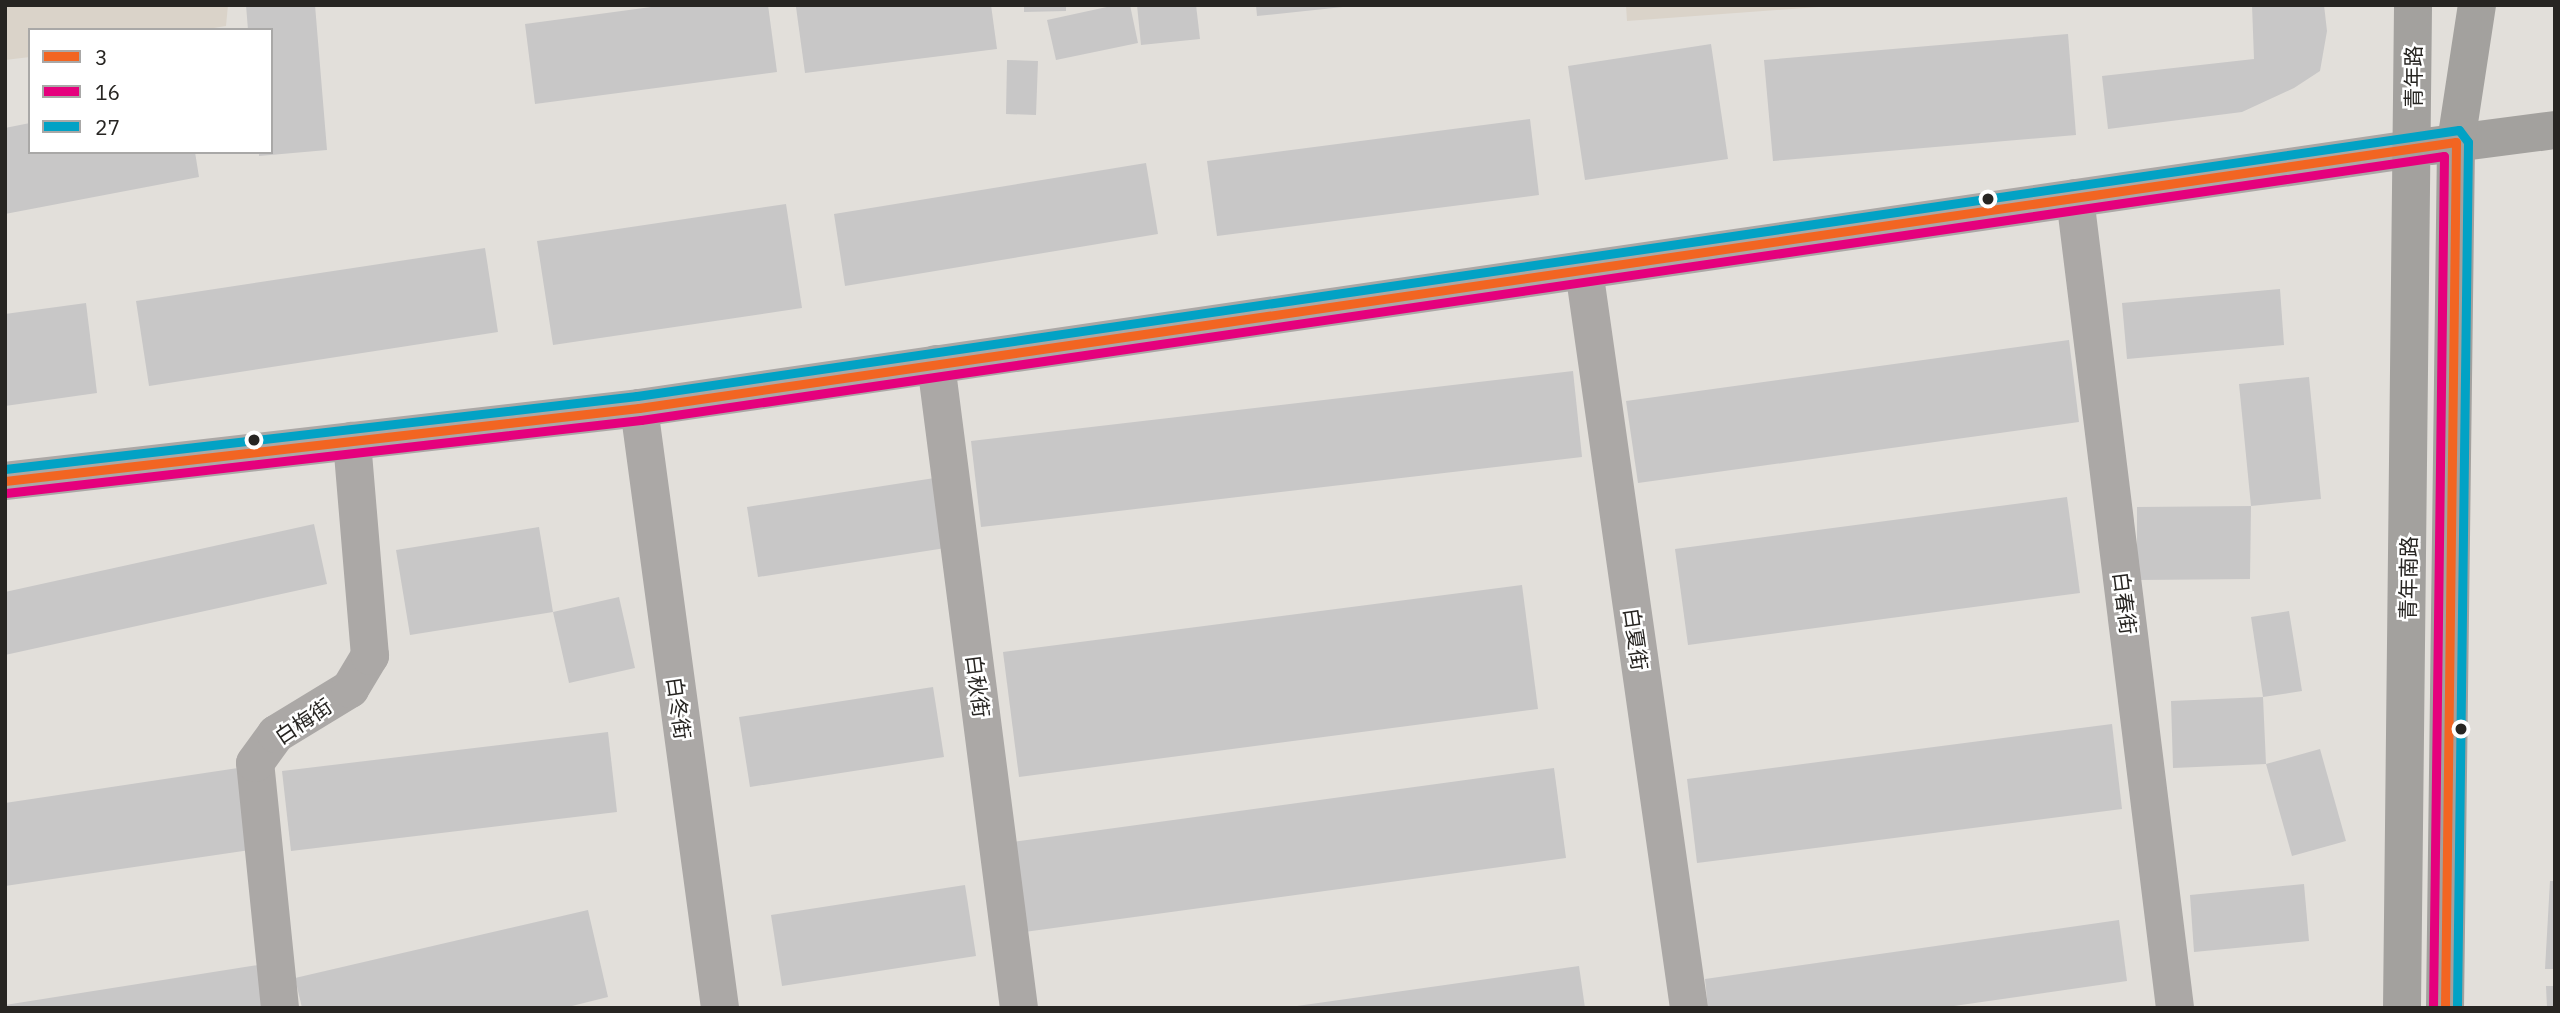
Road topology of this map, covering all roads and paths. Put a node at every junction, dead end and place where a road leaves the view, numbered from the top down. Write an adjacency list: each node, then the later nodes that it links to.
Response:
1 (2413, 5): 5 (main road, 青年路)
2 (2477, 5): 4 (main road)
3 (2555, 131): 4 (main road)
4 (2456, 142): 5 (main road); 18 (main road, 青年南路)
5 (2413, 149): 6 (street); 17 (main road, 青年南路)
6 (2075, 198): 7 (street); 16 (street, 白春街)
7 (1584, 270): 8 (street); 15 (street, 白夏街)
8 (936, 364): 9 (street); 14 (street, 白秋街)
9 (639, 408): 10 (street); 13 (street, 白冬街)
10 (352, 441): 11 (street); 12 (street, 白梅街)
11 (5, 481)
12 (280, 1008)
13 (720, 1008)
14 (1019, 1008)
15 (1689, 1008)
16 (2175, 1008)
17 (2402, 1008)
18 (2445, 1008)

